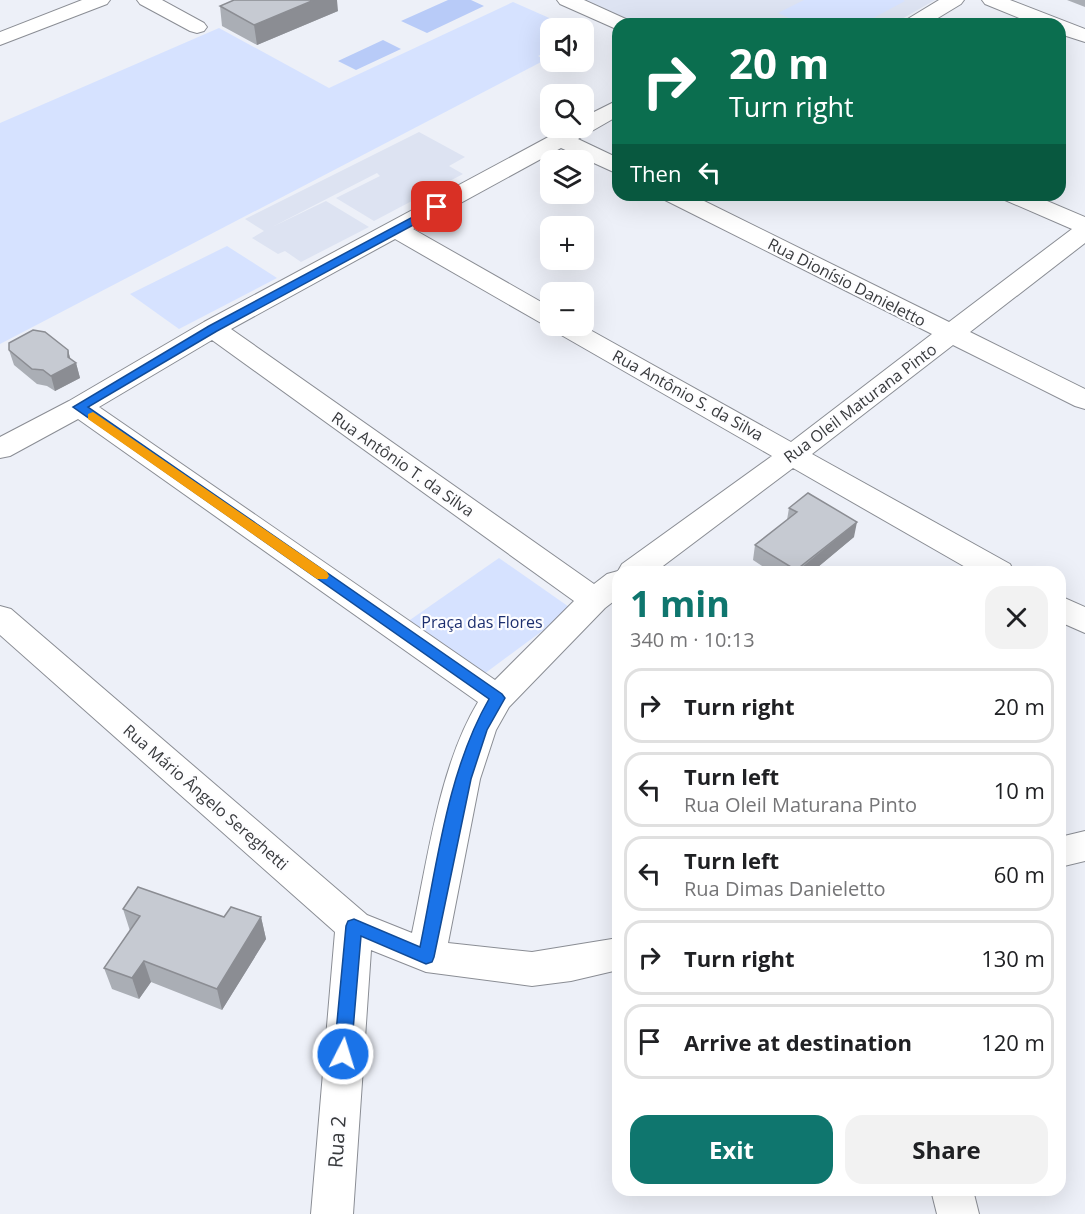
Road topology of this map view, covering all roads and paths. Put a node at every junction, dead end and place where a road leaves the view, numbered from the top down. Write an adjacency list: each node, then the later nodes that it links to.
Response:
1 (100, 0): 12 (street)
2 (147, 0): 9 (street)
3 (567, 0): 8 (street)
4 (954, 0): 6 (street)
5 (992, 0): 7 (street)
6 (923, 18)
7 (1038, 18)
8 (612, 20)
9 (197, 27)
10 (1066, 29): 11 (street)
11 (1085, 36)
12 (0, 39)
13 (612, 110): 14 (street)
14 (594, 120)
15 (562, 138): 21 (street)
16 (583, 138): 17 (street)
17 (612, 162)
18 (685, 201): 25 (street, Rua Dionísio Danieletto)
19 (1027, 201): 20 (street)
20 (1085, 226)
21 (396, 230): 23 (street); 24 (street)
22 (1085, 231): 25 (street, Rua Oleil Maturana Pinto)
23 (540, 311)
24 (213, 328): 28 (street); 33 (street, Rua Antônio T. da Silva)
25 (952, 334): 27 (street, Rua Dionísio Danieletto); 30 (street, Rua Oleil Maturana Pinto)
26 (583, 336): 30 (street, Rua Antônio S. da Silva)
27 (1085, 400)
28 (79, 407): 29 (street); 37 (street)
29 (0, 449)
30 (793, 454): 31 (street, Rua Oleil Maturana Pinto); 32 (street, Rua Antônio S. da Silva)
31 (641, 566)
32 (989, 566)
33 (606, 591): 37 (street)
34 (1066, 610): 36 (street)
35 (0, 616): 40 (street, Rua Mário Ângelo Sereghetti)
36 (1085, 621)
37 (497, 698): 42 (street)
38 (1085, 846): 39 (street)
39 (1066, 851)
40 (354, 926): 42 (street, Rua Mário Ângelo Sereghetti); 44 (street, Rua 2)
41 (612, 955): 42 (street, Rua Mário Ângelo Sereghetti)
42 (426, 957)
43 (954, 1196): 45 (street)
44 (332, 1214)
45 (958, 1214)

